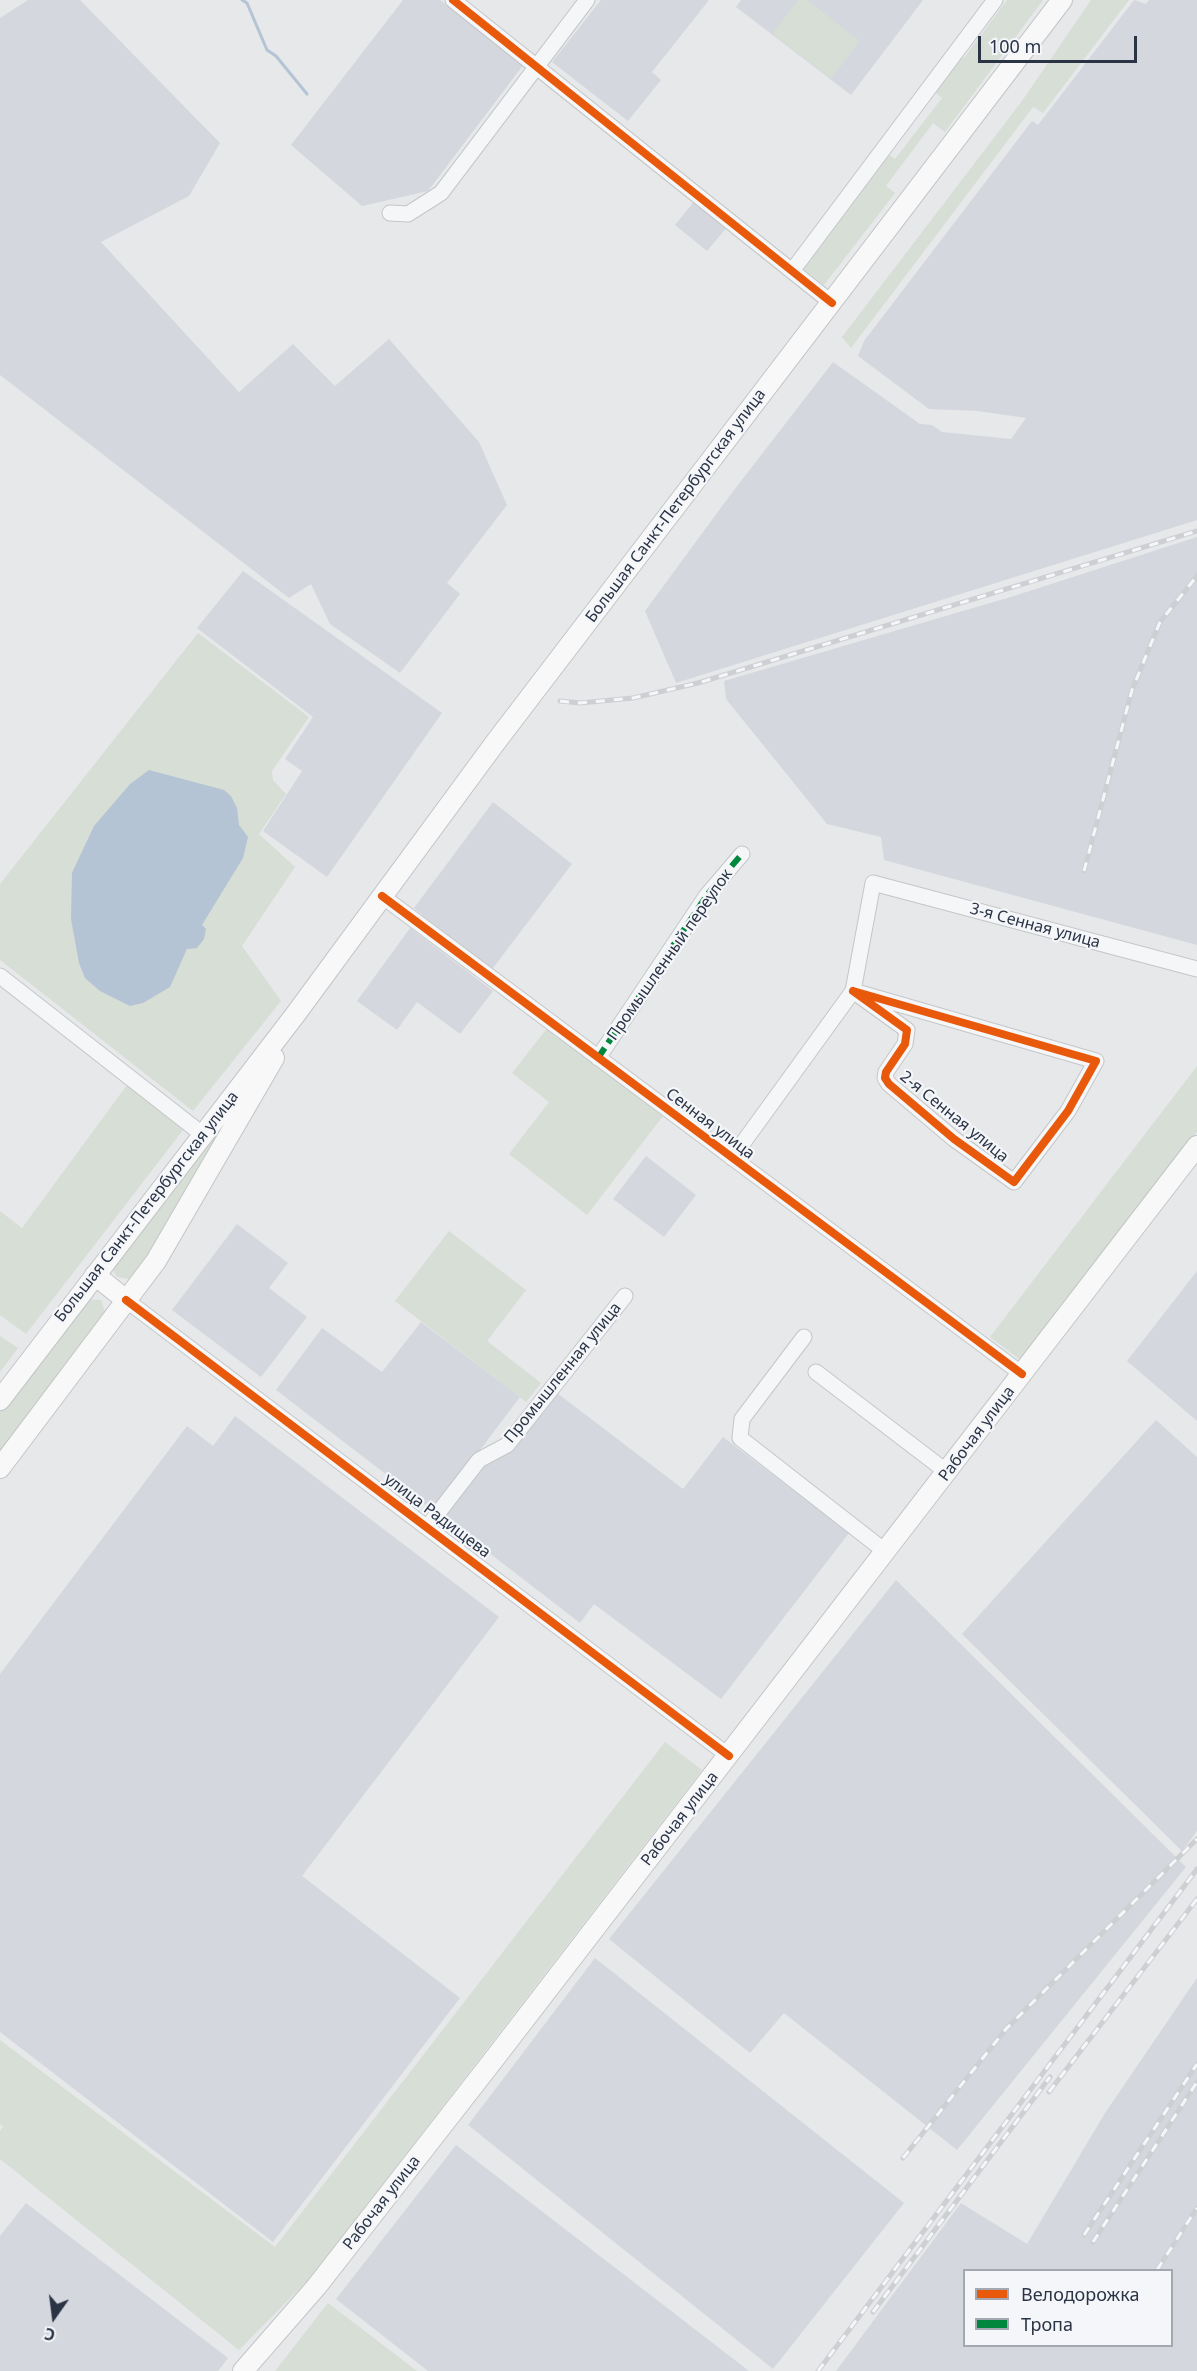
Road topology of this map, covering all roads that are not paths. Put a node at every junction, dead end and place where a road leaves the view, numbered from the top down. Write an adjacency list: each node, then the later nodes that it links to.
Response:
1 (453, 0): 5 (street)
2 (587, 0): 5 (street)
3 (995, 0): 7 (street)
4 (1062, 0): 8 (main road, Большая Санкт-Петербургская улица)
5 (537, 66): 6 (street); 7 (street)
6 (390, 213)
7 (792, 271): 8 (street)
8 (832, 303): 10 (main road, Большая Санкт-Петербургская улица)
9 (742, 854): 15 (street, Промышленный переулок)
10 (382, 896): 14 (main road, Большая Санкт-Петербургская улица); 15 (street, Сенная улица)
11 (1197, 969): 13 (street, 3-я Сенная улица)
12 (0, 976): 16 (street)
13 (853, 991): 13 (street, 2-я Сенная улица); 18 (street)
14 (295, 1015): 16 (main road, Большая Санкт-Петербургская улица); 21 (main road, Большая Санкт-Петербургская улица)
15 (598, 1058): 18 (street, Сенная улица)
16 (202, 1134): 19 (main road, Большая Санкт-Петербургская улица)
17 (1197, 1146): 24 (main road, Рабочая улица)
18 (732, 1158): 24 (street, Сенная улица)
19 (95, 1275): 21 (main road); 25 (main road, Большая Санкт-Петербургская улица)
20 (625, 1296): 28 (street, Промышленная улица)
21 (126, 1300): 26 (main road, Большая Санкт-Петербургская улица); 28 (street, улица Радищева)
22 (804, 1337): 29 (street)
23 (816, 1372): 27 (street)
24 (1022, 1374): 27 (main road, Рабочая улица)
25 (0, 1400)
26 (0, 1468)
27 (947, 1472): 29 (main road, Рабочая улица)
28 (428, 1526): 30 (street, улица Радищева)
29 (886, 1552): 30 (main road, Рабочая улица)
30 (729, 1756): 31 (main road, Рабочая улица)
31 (243, 2371)

